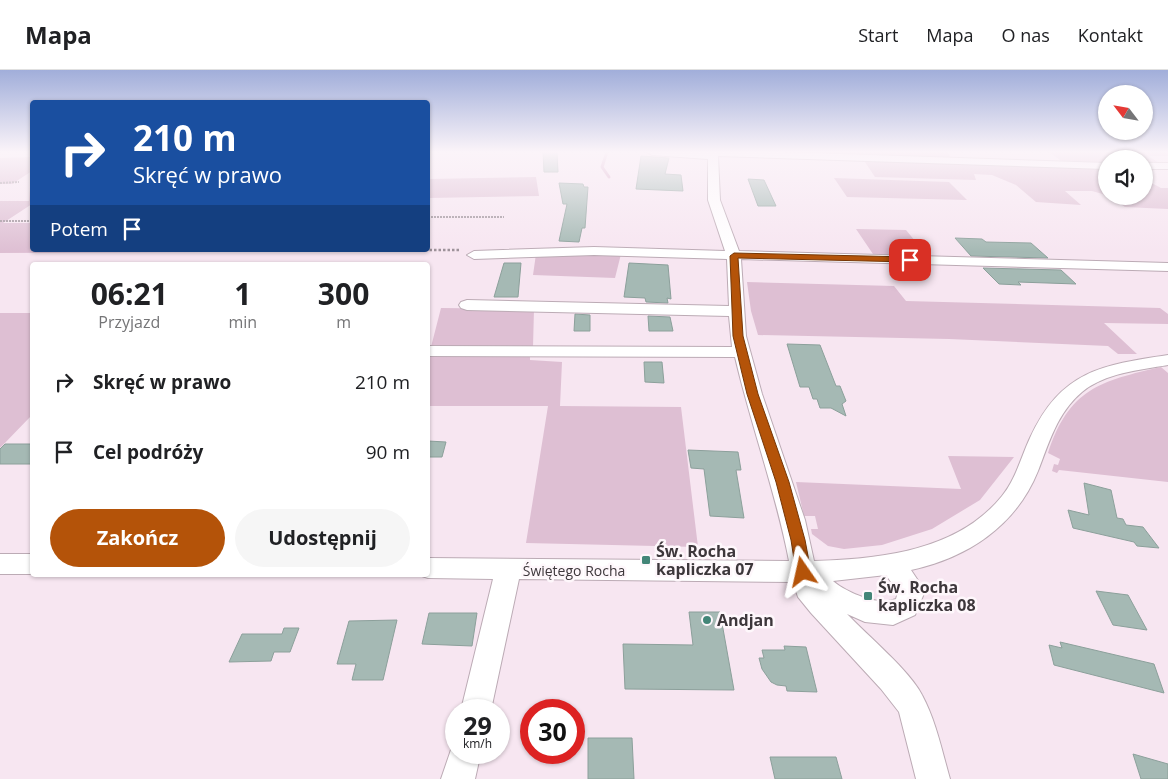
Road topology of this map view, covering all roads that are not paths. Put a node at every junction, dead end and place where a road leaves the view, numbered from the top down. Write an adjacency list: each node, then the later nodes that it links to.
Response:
1 (714, 185): 3 (street)
2 (467, 253): 3 (street)
3 (734, 256): 4 (street); 6 (street)
4 (1168, 267)
5 (466, 305): 6 (street)
6 (736, 311): 8 (street)
7 (430, 351): 8 (street)
8 (742, 352): 15 (street)
9 (1168, 360): 12 (street, Świętego Rocha)
10 (0, 564): 11 (street)
11 (30, 564)
12 (893, 565): 15 (street, Świętego Rocha); 15 (street)
13 (430, 568): 14 (street, Świętego Rocha)
14 (508, 569): 15 (street, Świętego Rocha); 16 (street)
15 (803, 572): 19 (street)
16 (478, 699)
17 (462, 764): 18 (street)
18 (458, 779)
19 (933, 779)

